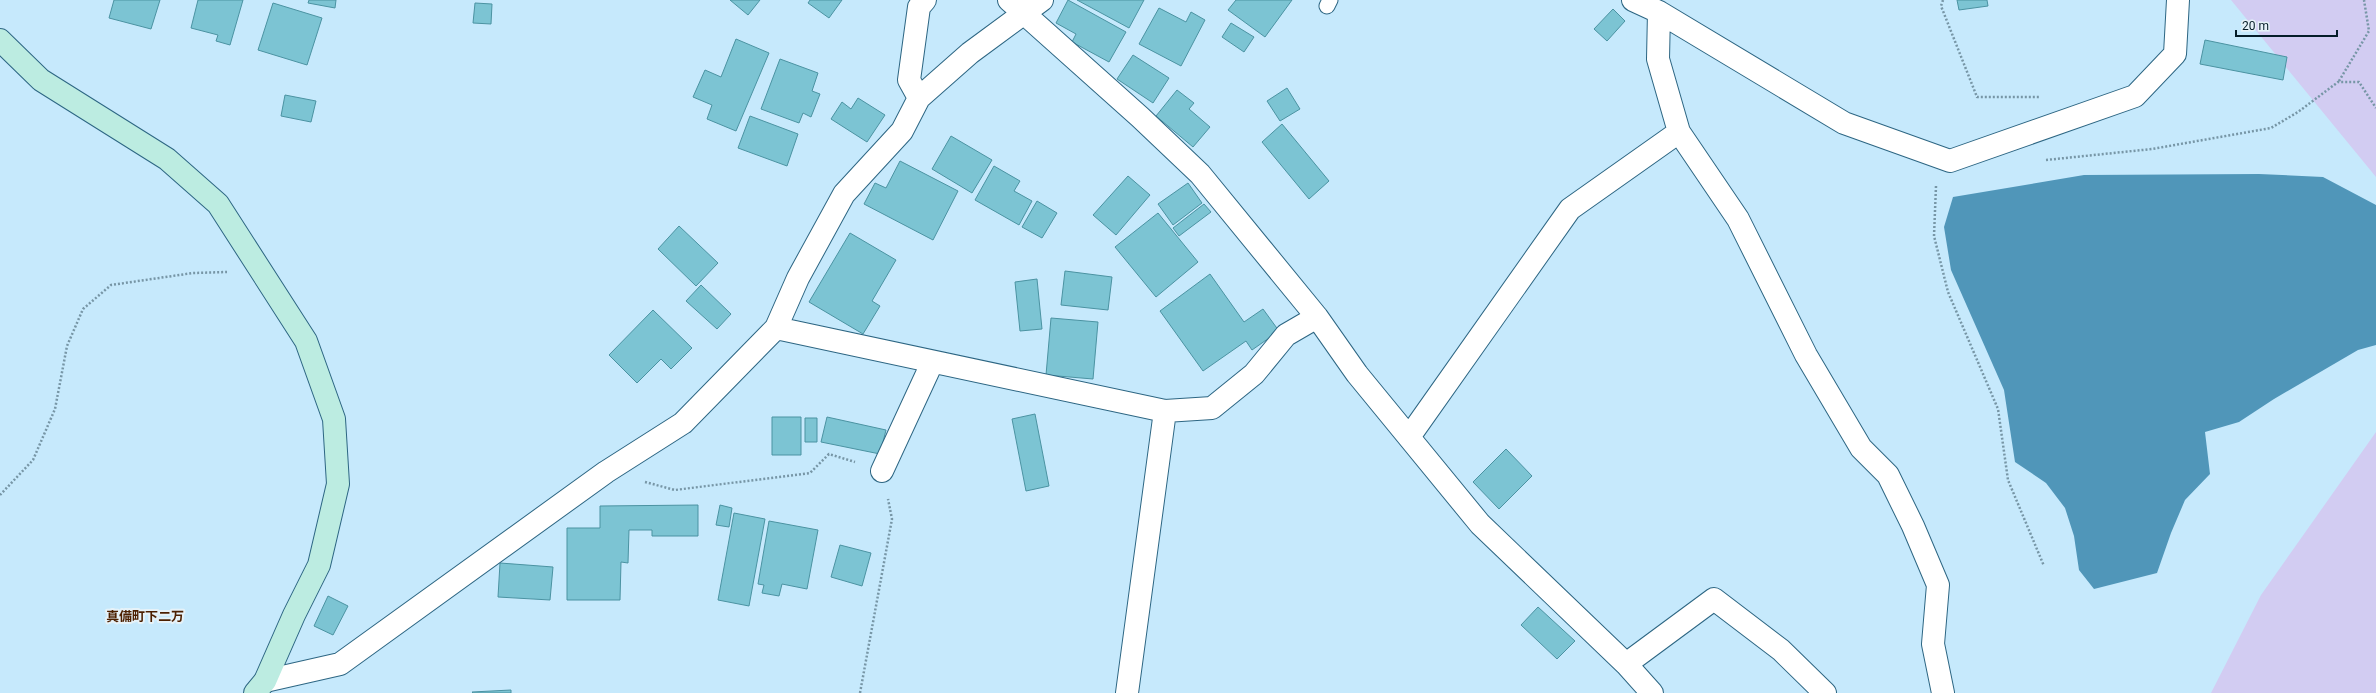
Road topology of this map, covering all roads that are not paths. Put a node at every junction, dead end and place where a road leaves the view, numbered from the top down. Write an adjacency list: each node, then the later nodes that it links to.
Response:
1 (925, 0): 8 (street)
2 (1042, 0): 5 (street)
3 (1634, 0): 6 (street)
4 (2178, 0): 6 (street)
5 (1017, 7): 8 (street); 10 (street)
6 (1659, 12): 9 (street)
7 (0, 40): 17 (street)
8 (919, 98): 11 (street)
9 (1679, 132): 14 (street); 21 (street)
10 (1317, 317): 13 (street); 14 (street)
11 (776, 328): 12 (street); 17 (street)
12 (932, 363): 13 (street); 15 (street)
13 (1165, 411): 18 (street)
14 (1409, 437): 16 (street)
15 (882, 471)
16 (1626, 664): 19 (street); 20 (street)
17 (260, 687)
18 (1127, 693)
19 (1652, 693)
20 (1825, 693)
21 (1942, 693)

